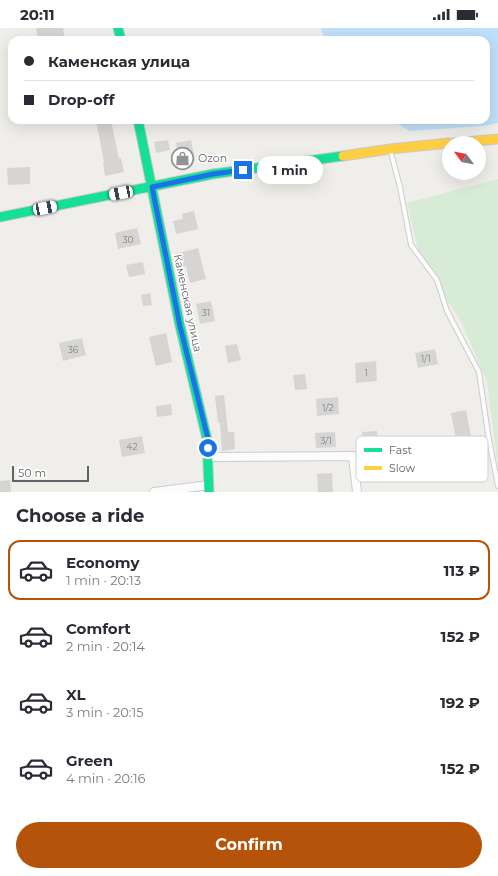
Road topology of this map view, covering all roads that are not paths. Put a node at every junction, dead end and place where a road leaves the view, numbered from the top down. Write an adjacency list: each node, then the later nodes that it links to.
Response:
1 (139, 124): 6 (street, Каменская улица)
2 (498, 139): 3 (street)
3 (486, 140)
4 (442, 145): 5 (street)
5 (390, 149): 6 (street); 9 (lane)
6 (152, 187): 7 (street); 8 (street, Каменская улица)
7 (0, 217)
8 (208, 457): 10 (street, Каменская улица); 12 (street)
9 (498, 484)
10 (209, 488): 11 (street)
11 (154, 492)
12 (357, 492)

